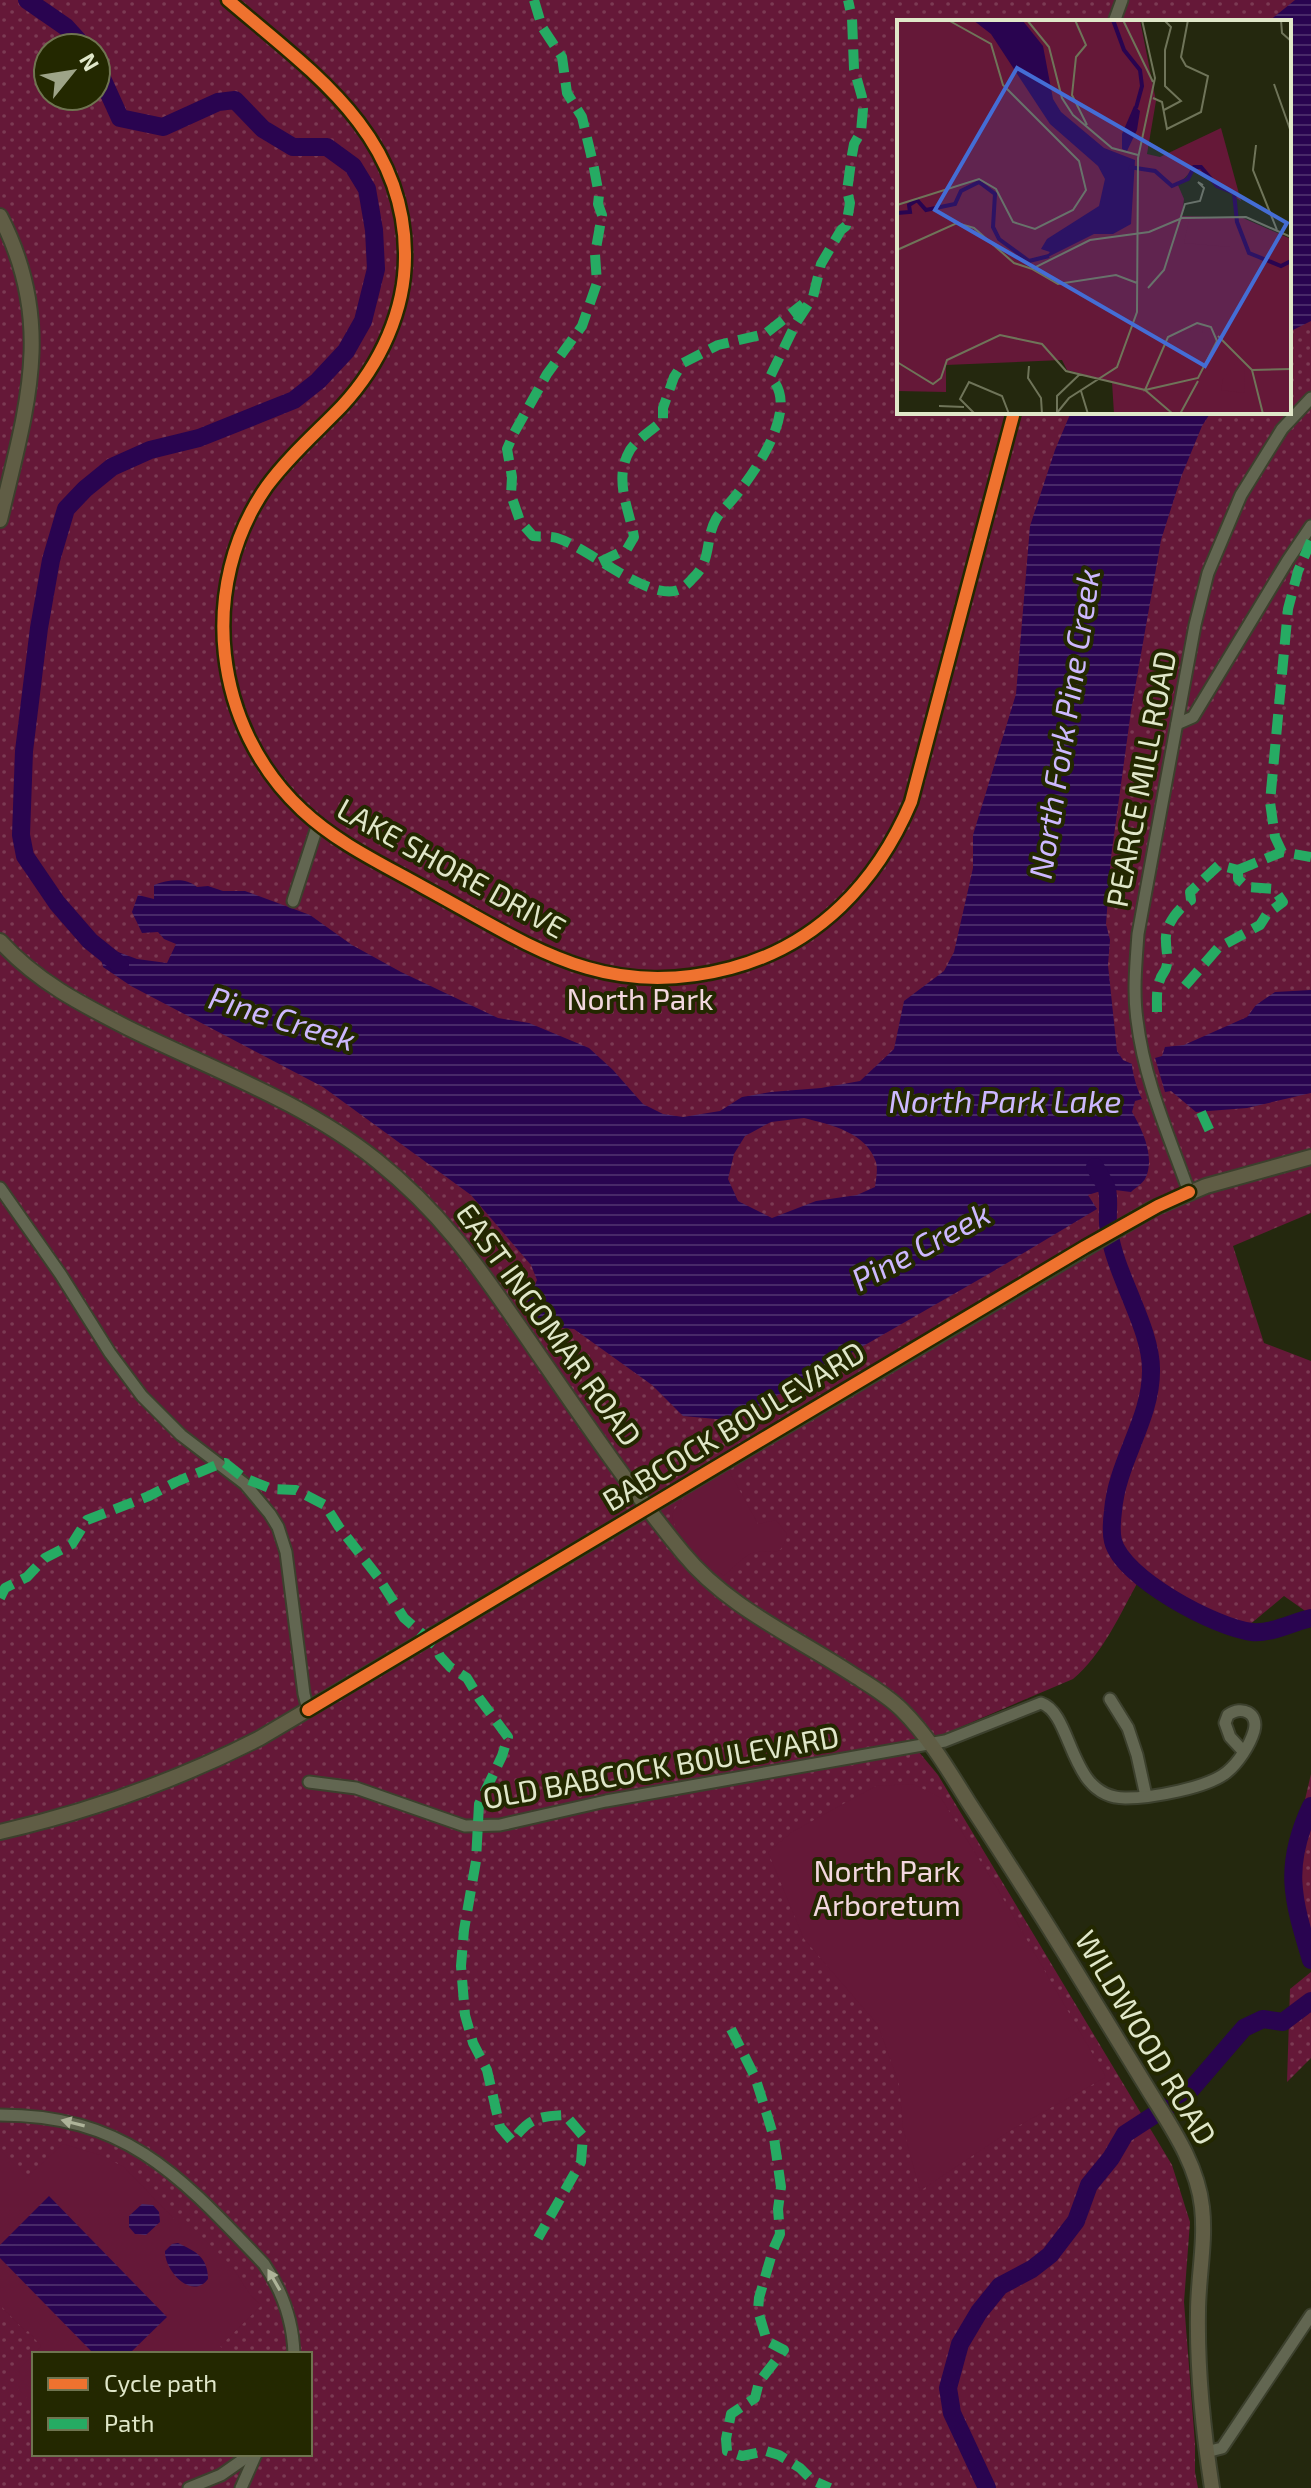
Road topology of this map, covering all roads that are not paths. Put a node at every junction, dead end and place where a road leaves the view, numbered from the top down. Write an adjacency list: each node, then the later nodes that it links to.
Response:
1 (228, 0): 10 (street, LAKE SHORE DRIVE)
2 (1122, 0): 3 (street)
3 (1115, 20)
4 (0, 216): 7 (main road)
5 (1311, 398): 9 (street, PEARCE MILL ROAD)
6 (1013, 414): 10 (street, LAKE SHORE DRIVE)
7 (0, 520)
8 (1311, 526): 9 (street)
9 (1177, 724): 15 (street, PEARCE MILL ROAD)
10 (318, 824): 11 (street)
11 (293, 901)
12 (0, 941): 16 (main road, EAST INGOMAR ROAD)
13 (1311, 1157): 15 (main road, BABCOCK BOULEVARD)
14 (0, 1188): 18 (street)
15 (1189, 1192): 16 (main road, BABCOCK BOULEVARD)
16 (649, 1508): 18 (main road, BABCOCK BOULEVARD); 19 (main road, EAST INGOMAR ROAD)
17 (1110, 1699): 22 (street)
18 (308, 1710): 23 (main road, BABCOCK BOULEVARD)
19 (931, 1744): 21 (street, OLD BABCOCK BOULEVARD); 22 (street, OLD BABCOCK BOULEVARD); 27 (main road, WILDWOOD ROAD)
20 (1243, 1751): 22 (street)
21 (309, 1782)
22 (1146, 1796)
23 (0, 1832)
24 (0, 2115): 26 (street, one-way to 24)
25 (1311, 2315): 27 (street)
26 (294, 2352)
27 (1206, 2452): 32 (main road, WILDWOOD ROAD)
28 (251, 2456): 30 (street)
29 (253, 2456): 31 (street)
30 (189, 2488)
31 (241, 2488)
32 (1212, 2488)

